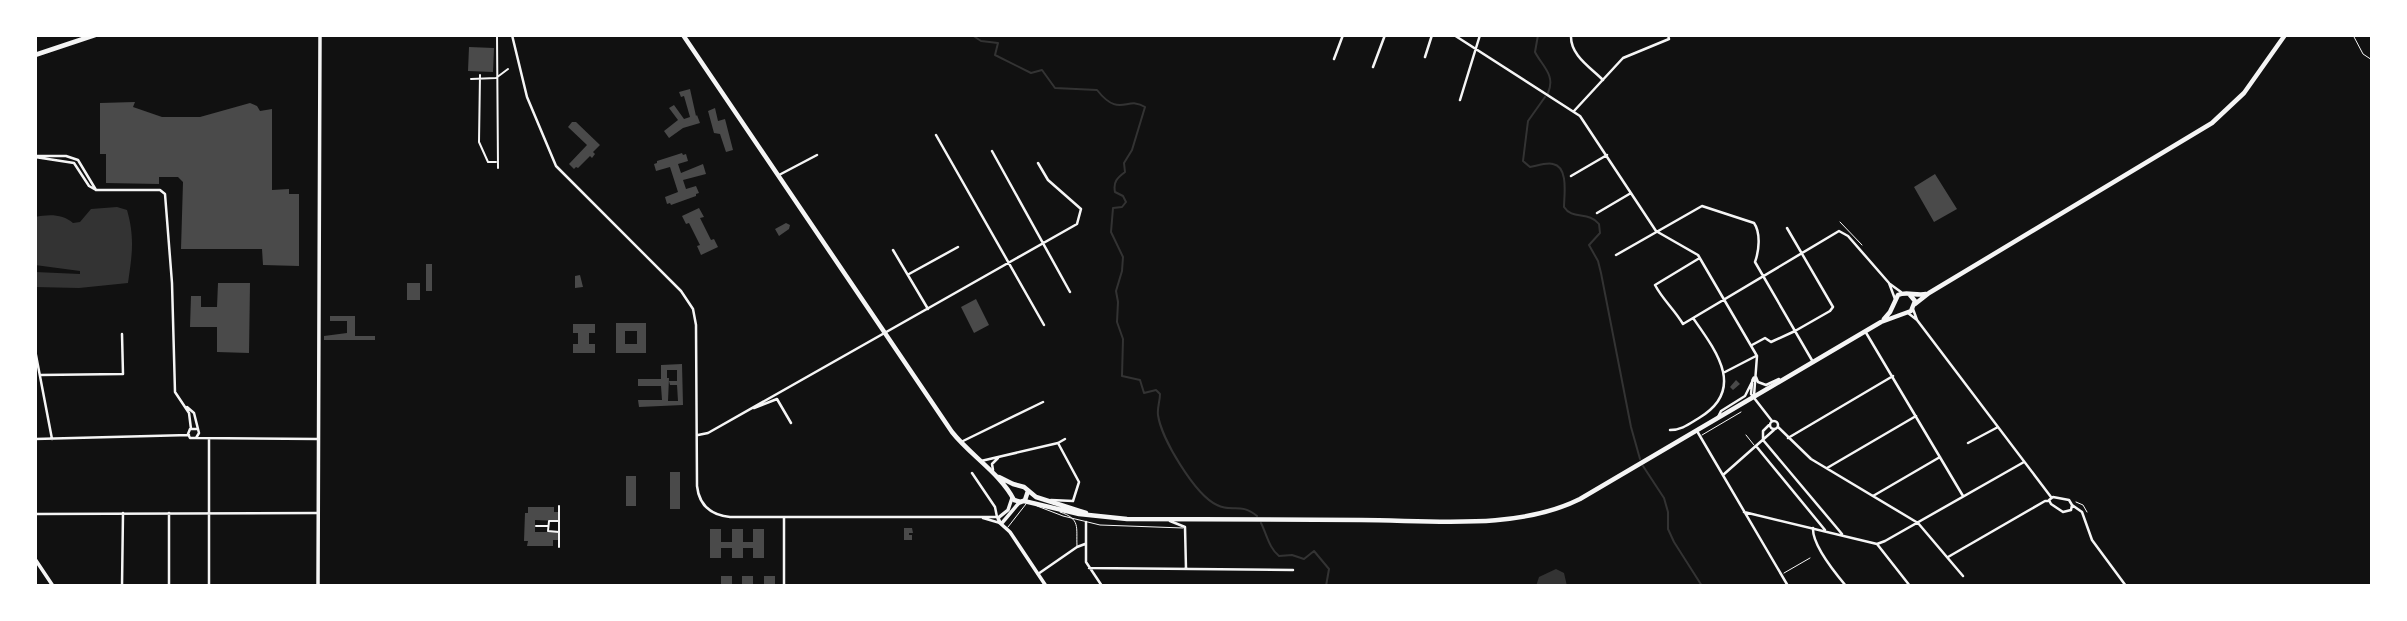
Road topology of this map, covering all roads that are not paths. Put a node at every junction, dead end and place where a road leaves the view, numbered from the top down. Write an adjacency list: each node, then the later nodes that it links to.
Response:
1 (95, 35): 15 (main road)
2 (320, 35): 99 (street)
3 (497, 35): 21 (street)
4 (513, 35): 92 (street)
5 (683, 35): 34 (main road)
6 (1343, 35): 17 (street)
7 (1385, 35): 18 (street)
8 (1432, 35): 16 (street)
9 (1454, 35): 14 (street)
10 (1480, 35): 14 (street)
11 (1571, 35): 23 (street)
12 (1668, 35): 23 (street)
13 (2285, 35): 52 (main road)
14 (1475, 49): 24 (street); 25 (street)
15 (35, 55)
16 (1425, 57)
17 (1334, 59)
18 (1373, 66)
19 (508, 69): 21 (street)
20 (480, 77): 21 (street); 22 (street); 31 (street)
21 (496, 78): 31 (street)
22 (471, 79)
23 (1603, 80): 25 (street)
24 (1460, 100)
25 (1574, 111): 29 (street)
26 (936, 135): 46 (street)
27 (992, 151): 40 (street)
28 (817, 155): 34 (street)
29 (1607, 155): 35 (street); 36 (street)
30 (35, 157): 77 (street)
31 (498, 162): 33 (street)
32 (1038, 163): 40 (street)
33 (498, 168)
34 (778, 176): 65 (main road)
35 (1571, 176)
36 (1631, 193): 37 (street); 39 (street)
37 (1597, 213)
38 (1787, 228): 43 (street)
39 (1658, 233): 44 (street); 45 (street); 48 (street)
40 (1044, 243): 46 (street); 50 (street)
41 (958, 247): 47 (street)
42 (893, 250): 47 (street)
43 (1801, 253): 48 (street); 49 (street); 63 (street)
44 (1616, 255)
45 (1699, 258): 54 (street); 59 (street)
46 (1009, 263): 57 (street); 62 (street)
47 (908, 274): 57 (street)
48 (1762, 276): 54 (street); 63 (street)
49 (1889, 284): 51 (street); 55 (street)
50 (1070, 292)
51 (1902, 293): 53 (main road); 55 (main road)
52 (1929, 293): 53 (main road); 56 (main road)
53 (1910, 295): 56 (main road)
54 (1724, 299): 59 (street); 67 (street)
55 (1895, 301): 58 (main road); 61 (main road)
56 (1914, 307): 58 (main road); 60 (street)
57 (928, 309): 65 (street)
58 (1905, 313): 60 (street); 61 (main road)
59 (1693, 318): 71 (street)
60 (1917, 320): 85 (street)
61 (1881, 322): 64 (main road)
62 (1044, 325)
63 (1795, 331): 67 (street); 70 (street)
64 (1865, 331): 70 (main road); 73 (street)
65 (885, 333): 79 (street); 102 (main road)
66 (122, 334): 72 (street)
67 (1751, 346): 69 (street)
68 (35, 350): 72 (street)
69 (1756, 356): 71 (street); 74 (street)
70 (1813, 362): 75 (main road)
71 (1725, 372): 88 (street)
72 (40, 375): 97 (street)
73 (1893, 376): 81 (street); 95 (street)
74 (1754, 378): 75 (street); 76 (street); 82 (street)
75 (1786, 378): 76 (main road)
76 (1754, 397): 82 (main road); 84 (street)
77 (182, 402): 87 (street); 89 (street)
78 (1043, 402): 102 (street)
79 (751, 408): 83 (street); 92 (street)
80 (1741, 412): 90 (lane)
81 (1916, 416): 107 (street); 110 (street)
82 (1718, 419): 90 (main road)
83 (791, 423)
84 (1771, 423): 86 (street); 86 (street); 101 (street)
85 (1998, 427): 104 (street); 109 (street)
86 (1777, 428): 95 (street); 101 (street)
87 (191, 429): 89 (street); 91 (street)
88 (1670, 430)
89 (198, 431): 94 (street); 98 (street)
90 (1698, 434): 113 (street); 137 (main road)
91 (189, 435): 94 (street); 97 (street)
92 (696, 435): 134 (street)
93 (1746, 435): 105 (lane)
94 (196, 438): 98 (street)
95 (1788, 438): 110 (street)
96 (35, 439): 97 (street)
97 (52, 439)
98 (208, 439): 99 (street); 128 (street)
99 (318, 439): 129 (street)
100 (1065, 439): 103 (street)
101 (1763, 440): 105 (street); 150 (street)
102 (960, 443): 108 (main road)
103 (1058, 443): 106 (street); 121 (street)
104 (1968, 443)
105 (1756, 446): 113 (street); 147 (street)
106 (1001, 457): 108 (street); 112 (street)
107 (1940, 457): 117 (street); 118 (street)
108 (979, 462): 112 (main road)
109 (2024, 462): 118 (street); 119 (street)
110 (1827, 468): 117 (street)
111 (972, 473): 132 (street)
112 (995, 475): 114 (main road); 116 (main road)
113 (1723, 475): 125 (street)
114 (1019, 485): 115 (main road); 116 (main road)
115 (1028, 491): 120 (main road); 121 (main road)
116 (1012, 495): 120 (main road); 132 (street)
117 (1873, 496): 141 (street)
118 (1963, 496): 141 (street)
119 (2050, 499): 123 (street); 123 (street); 155 (street)
120 (1023, 501): 122 (main road); 133 (street)
121 (1049, 501): 131 (main road)
122 (1035, 502): 131 (main road); 136 (lane)
123 (2072, 505): 175 (street)
124 (559, 506): 138 (street)
125 (1744, 512): 145 (street); 162 (street)
126 (123, 513): 127 (street); 130 (street); 165 (street)
127 (169, 513): 128 (street); 166 (street)
128 (209, 513): 129 (street); 167 (street)
129 (318, 513): 168 (street)
130 (35, 514)
131 (1089, 515): 137 (main road)
132 (999, 516): 135 (street); 140 (street)
133 (1009, 516): 140 (street); 144 (street)
134 (784, 517): 135 (street); 169 (street)
135 (980, 518): 140 (street)
136 (1075, 519): 139 (lane); 144 (lane); 154 (lane)
137 (1167, 520): 146 (street)
138 (559, 521): 148 (street); 148 (street)
139 (1086, 522): 146 (lane); 151 (street)
140 (1000, 523): 149 (street)
141 (1917, 523): 152 (street); 155 (street)
142 (536, 526): 143 (street)
143 (548, 526)
144 (1008, 527): 149 (street)
145 (1813, 528): 147 (street); 173 (street)
146 (1186, 530): 159 (street)
147 (1826, 531): 150 (street)
148 (559, 532): 153 (street)
149 (1010, 532): 161 (street)
150 (1843, 535): 152 (street)
151 (1085, 544): 154 (street); 158 (street)
152 (1877, 544): 174 (street)
153 (559, 547)
154 (1077, 547): 161 (street)
155 (1948, 557): 163 (street)
156 (1810, 558): 162 (lane)
157 (35, 559): 164 (street)
158 (1089, 568): 159 (street); 171 (street)
159 (1186, 569): 160 (street)
160 (1293, 570)
161 (1038, 574): 170 (street)
162 (1782, 575): 172 (street)
163 (1962, 576)
164 (53, 586)
165 (122, 586)
166 (169, 586)
167 (209, 586)
168 (318, 586)
169 (784, 586)
170 (1046, 586)
171 (1102, 586)
172 (1788, 586)
173 (1846, 586)
174 (1910, 586)
175 (2126, 586)

